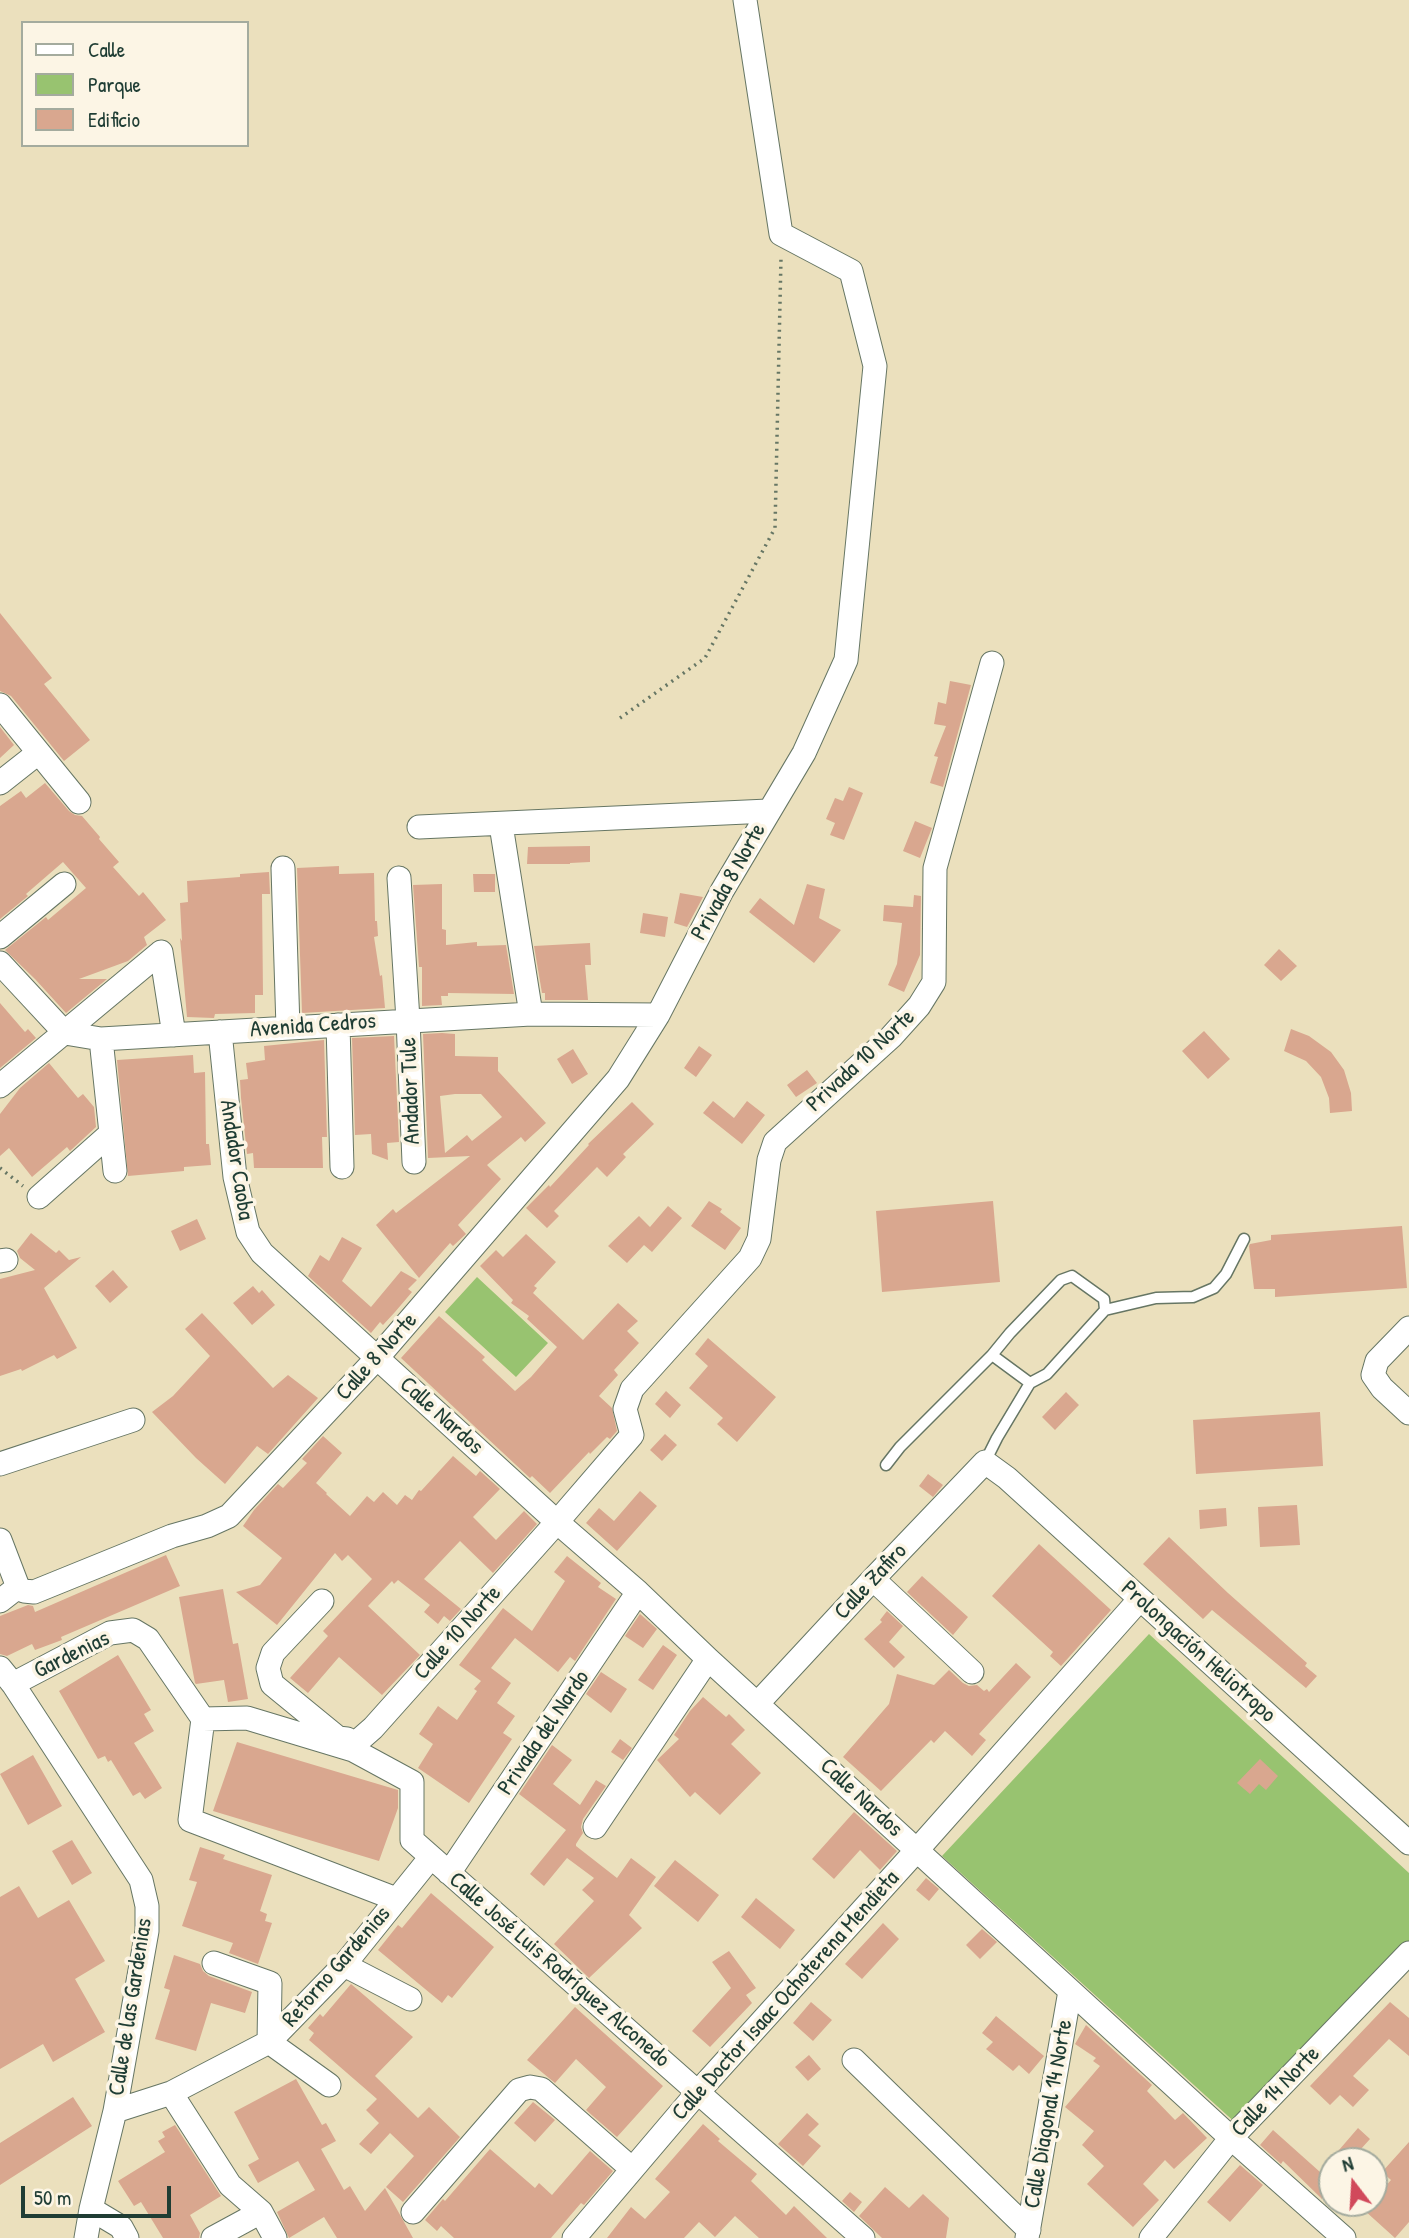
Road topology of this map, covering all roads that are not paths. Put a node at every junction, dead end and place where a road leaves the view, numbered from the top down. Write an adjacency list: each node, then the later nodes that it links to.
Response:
1 (745, 0): 7 (street, Privada 8 Norte)
2 (992, 663): 41 (street, Privada 10 Norte)
3 (0, 705): 4 (street)
4 (38, 753): 5 (street); 6 (street)
5 (0, 783)
6 (79, 802)
7 (768, 811): 8 (street); 16 (street, Privada 8 Norte)
8 (501, 825): 9 (street); 15 (street)
9 (419, 827)
10 (283, 868): 19 (street)
11 (399, 878): 17 (street, Andador Tule)
12 (64, 884): 13 (street)
13 (0, 937)
14 (0, 963): 20 (street)
15 (531, 1014): 16 (street, Avenida Cedros); 17 (street, Avenida Cedros)
16 (658, 1015): 34 (street, Calle 8 Norte)
17 (408, 1020): 18 (street, Avenida Cedros); 26 (street, Andador Tule)
18 (338, 1025): 19 (street, Avenida Cedros); 27 (street)
19 (288, 1028): 21 (street, Avenida Cedros)
20 (65, 1032): 22 (street); 23 (street, Avenida Cedros); 24 (street)
21 (220, 1032): 22 (street, Avenida Cedros); 34 (street, Andador Caoba)
22 (174, 1035): 23 (street, Avenida Cedros)
23 (101, 1039): 25 (street)
24 (0, 1086)
25 (110, 1135): 28 (street); 29 (street)
26 (414, 1162)
27 (342, 1167)
28 (115, 1171)
29 (39, 1197)
30 (1244, 1239): 31 (lane)
31 (1105, 1310): 33 (lane); 35 (lane)
32 (1409, 1328): 36 (street)
33 (992, 1355): 35 (lane); 40 (lane)
34 (377, 1358): 41 (street, Calle Nardos); 44 (street, Calle 8 Norte)
35 (1030, 1383): 38 (lane)
36 (1409, 1413)
37 (133, 1420): 39 (street)
38 (985, 1462): 43 (street, Calle Zafiro); 46 (street, Prolongación Heliotropo)
39 (0, 1464)
40 (886, 1465)
41 (557, 1522): 45 (street, Calle Nardos); 54 (street, Calle 10 Norte)
42 (0, 1540): 44 (street)
43 (873, 1579): 50 (street); 52 (street, Calle Zafiro)
44 (18, 1587): 47 (street)
45 (638, 1592): 49 (street, Calle Nardos); 59 (street, Privada del Nardo)
46 (1140, 1599): 56 (street, Prolongación Heliotropo); 57 (street, Calle Doctor Isaac Ochoterena Mendieta)
47 (0, 1601)
48 (322, 1601): 54 (street)
49 (708, 1658): 52 (street, Calle Nardos); 55 (street)
50 (972, 1672)
51 (7, 1676): 53 (street, Gardenias); 71 (street, Calle de las Gardenias)
52 (758, 1703): 57 (street, Calle Nardos)
53 (202, 1719): 54 (street); 60 (street)
54 (355, 1746): 58 (street, Calle José Luis Rodríguez Alconedo)
55 (596, 1827)
56 (1409, 1843)
57 (917, 1850): 64 (street, Calle Nardos); 69 (street, Calle Doctor Isaac Ochoterena Mendieta)
58 (431, 1857): 59 (street, Calle José Luis Rodríguez Alconedo); 60 (street, Retorno Gardenias)
59 (449, 1873): 69 (street, Calle José Luis Rodríguez Alconedo)
60 (396, 1899): 63 (street, Retorno Gardenias)
61 (1409, 1953): 72 (street, Calle 14 Norte)
62 (214, 1963): 66 (street)
63 (344, 1965): 65 (street); 66 (street, Retorno Gardenias)
64 (1070, 1990): 72 (street, Calle Nardos); 77 (street, Calle Diagonal 14 Norte)
65 (410, 1999)
66 (269, 2042): 68 (street); 70 (street, Retorno Gardenias)
67 (854, 2060): 77 (street)
68 (329, 2085)
69 (698, 2092): 73 (street, Calle Doctor Isaac Ochoterena Mendieta); 83 (street, Calle José Luis Rodríguez Alconedo)
70 (171, 2093): 71 (street, Retorno Gardenias); 75 (street)
71 (115, 2111): 74 (street, Calle de las Gardenias)
72 (1231, 2138): 84 (street, Calle 14 Norte); 85 (street, Calle Nardos)
73 (632, 2169): 76 (street); 82 (street, Calle Doctor Isaac Ochoterena Mendieta)
74 (91, 2209): 78 (street, Calle de las Gardenias); 79 (street)
75 (261, 2212): 80 (street); 81 (street)
76 (413, 2212)
77 (1028, 2234)
78 (86, 2238)
79 (127, 2238)
80 (213, 2238)
81 (275, 2238)
82 (574, 2238)
83 (863, 2238)
84 (1151, 2238)
85 (1344, 2238)

